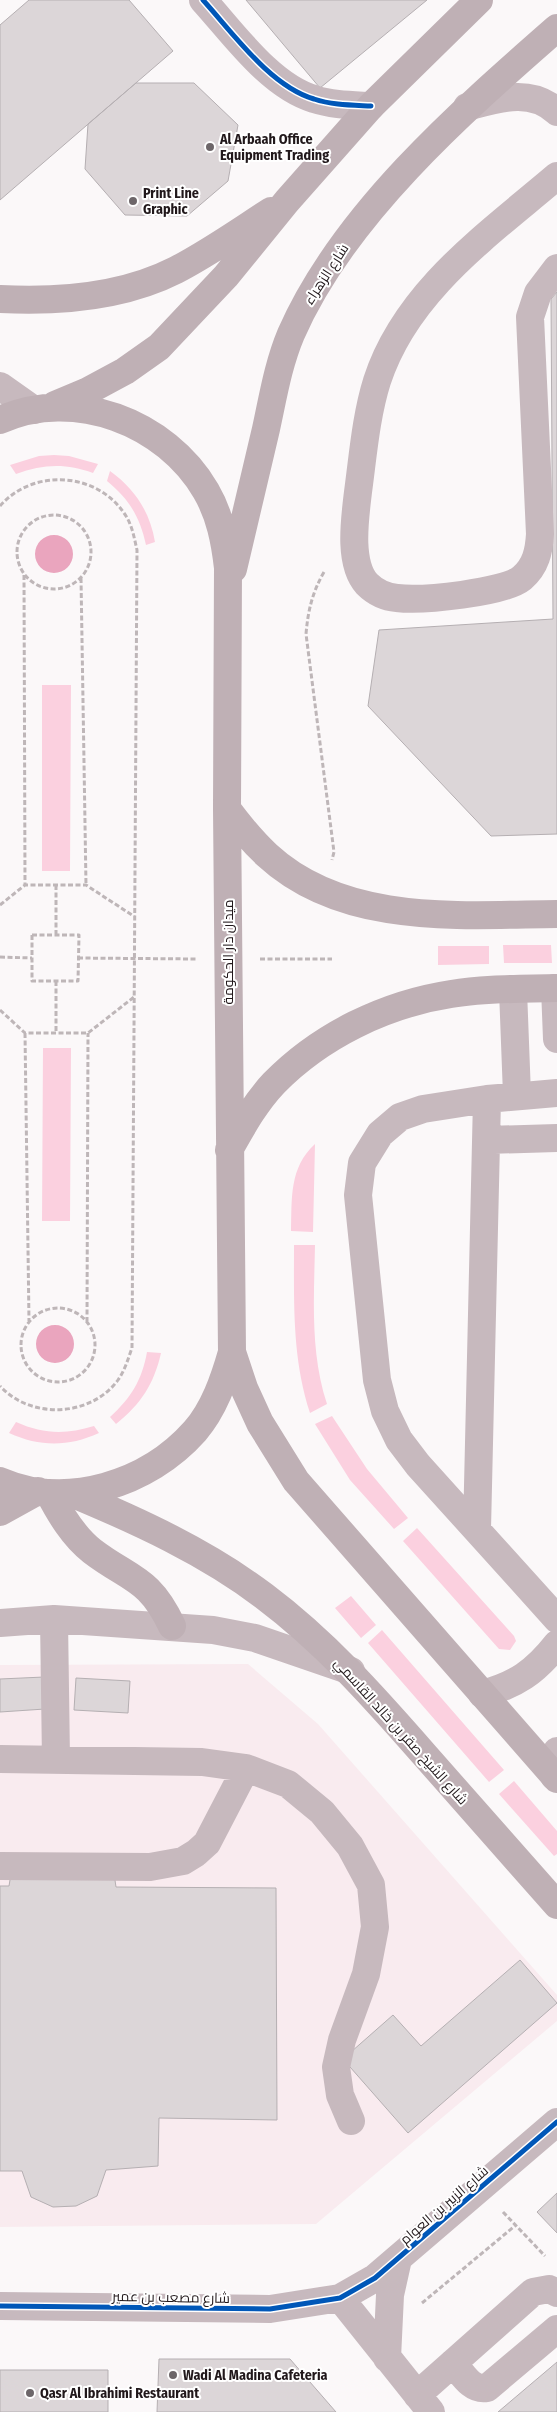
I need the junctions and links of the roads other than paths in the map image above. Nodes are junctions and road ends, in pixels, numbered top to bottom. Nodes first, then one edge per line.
1 (203, 0) edge
2 (479, 0) edge
3 (557, 28) edge
4 (371, 106) junction
5 (466, 107) junction
6 (557, 112) edge
7 (557, 176) edge
8 (287, 201) junction
9 (557, 268) edge
10 (0, 299) edge
11 (0, 386) edge
12 (40, 409) junction
13 (0, 420) edge
14 (228, 595) junction
15 (227, 809) junction
16 (557, 914) edge
17 (556, 988) edge
18 (513, 990) junction
19 (557, 1040) edge
20 (557, 1093) edge
21 (517, 1095) junction
22 (487, 1099) junction
23 (557, 1138) edge
24 (487, 1140) junction
25 (229, 1151) junction
26 (232, 1352) junction
27 (0, 1481) edge
28 (52, 1492) junction
29 (0, 1512) edge
30 (477, 1529) junction
31 (54, 1619) junction
32 (557, 1619) edge
33 (0, 1623) edge
34 (172, 1626) junction
35 (557, 1644) edge
36 (351, 1671) junction
37 (482, 1694) junction
38 (0, 1759) edge
39 (56, 1760) junction
40 (246, 1768) junction
41 (556, 1769) edge
42 (0, 1866) edge
43 (557, 1905) edge
44 (351, 2121) dead end
45 (557, 2122) edge
46 (398, 2259) junction
47 (557, 2293) edge
48 (340, 2298) junction
49 (0, 2306) edge
50 (557, 2329) edge
51 (387, 2345) junction
52 (453, 2363) junction
53 (424, 2403) edge

1 - 4 street
2 - 4 main road
3 - 5 main road, شارع الزهراء
4 - 8 main road
5 - 6 street
5 - 14 main road, شارع الزهراء
7 - 9 street
8 - 10 main road
8 - 12 main road
11 - 12 street
12 - 13 main road, ميدان دار الحكومة
12 - 14 main road, ميدان دار الحكومة
14 - 15 main road, ميدان دار الحكومة
15 - 16 main road
15 - 25 main road, ميدان دار الحكومة
17 - 18 main road
17 - 19 street
18 - 21 street
18 - 25 main road
20 - 21 street
21 - 22 street
22 - 24 street
22 - 30 street
23 - 24 street
24 - 30 street
25 - 26 main road, ميدان دار الحكومة
26 - 28 main road, ميدان دار الحكومة
26 - 37 main road
27 - 28 main road, ميدان دار الحكومة
28 - 29 main road
28 - 34 main road
28 - 36 main road, شارع الشيخ صقر بن خالد القاسمي
30 - 32 street
31 - 33 street
31 - 34 street
31 - 39 street
34 - 36 street
35 - 37 street
36 - 43 main road, شارع الشيخ صقر بن خالد القاسمي
37 - 41 main road
38 - 39 street
39 - 40 street
40 - 42 street
40 - 44 street
45 - 46 street, شارع الزبير بن العوام
46 - 48 street, شارع الزبير بن العوام
46 - 51 street, شارع الزبير بن العوام
47 - 52 street
48 - 49 street, شارع مصعب بن عمير
48 - 51 street
50 - 52 street
51 - 53 street
52 - 53 street

